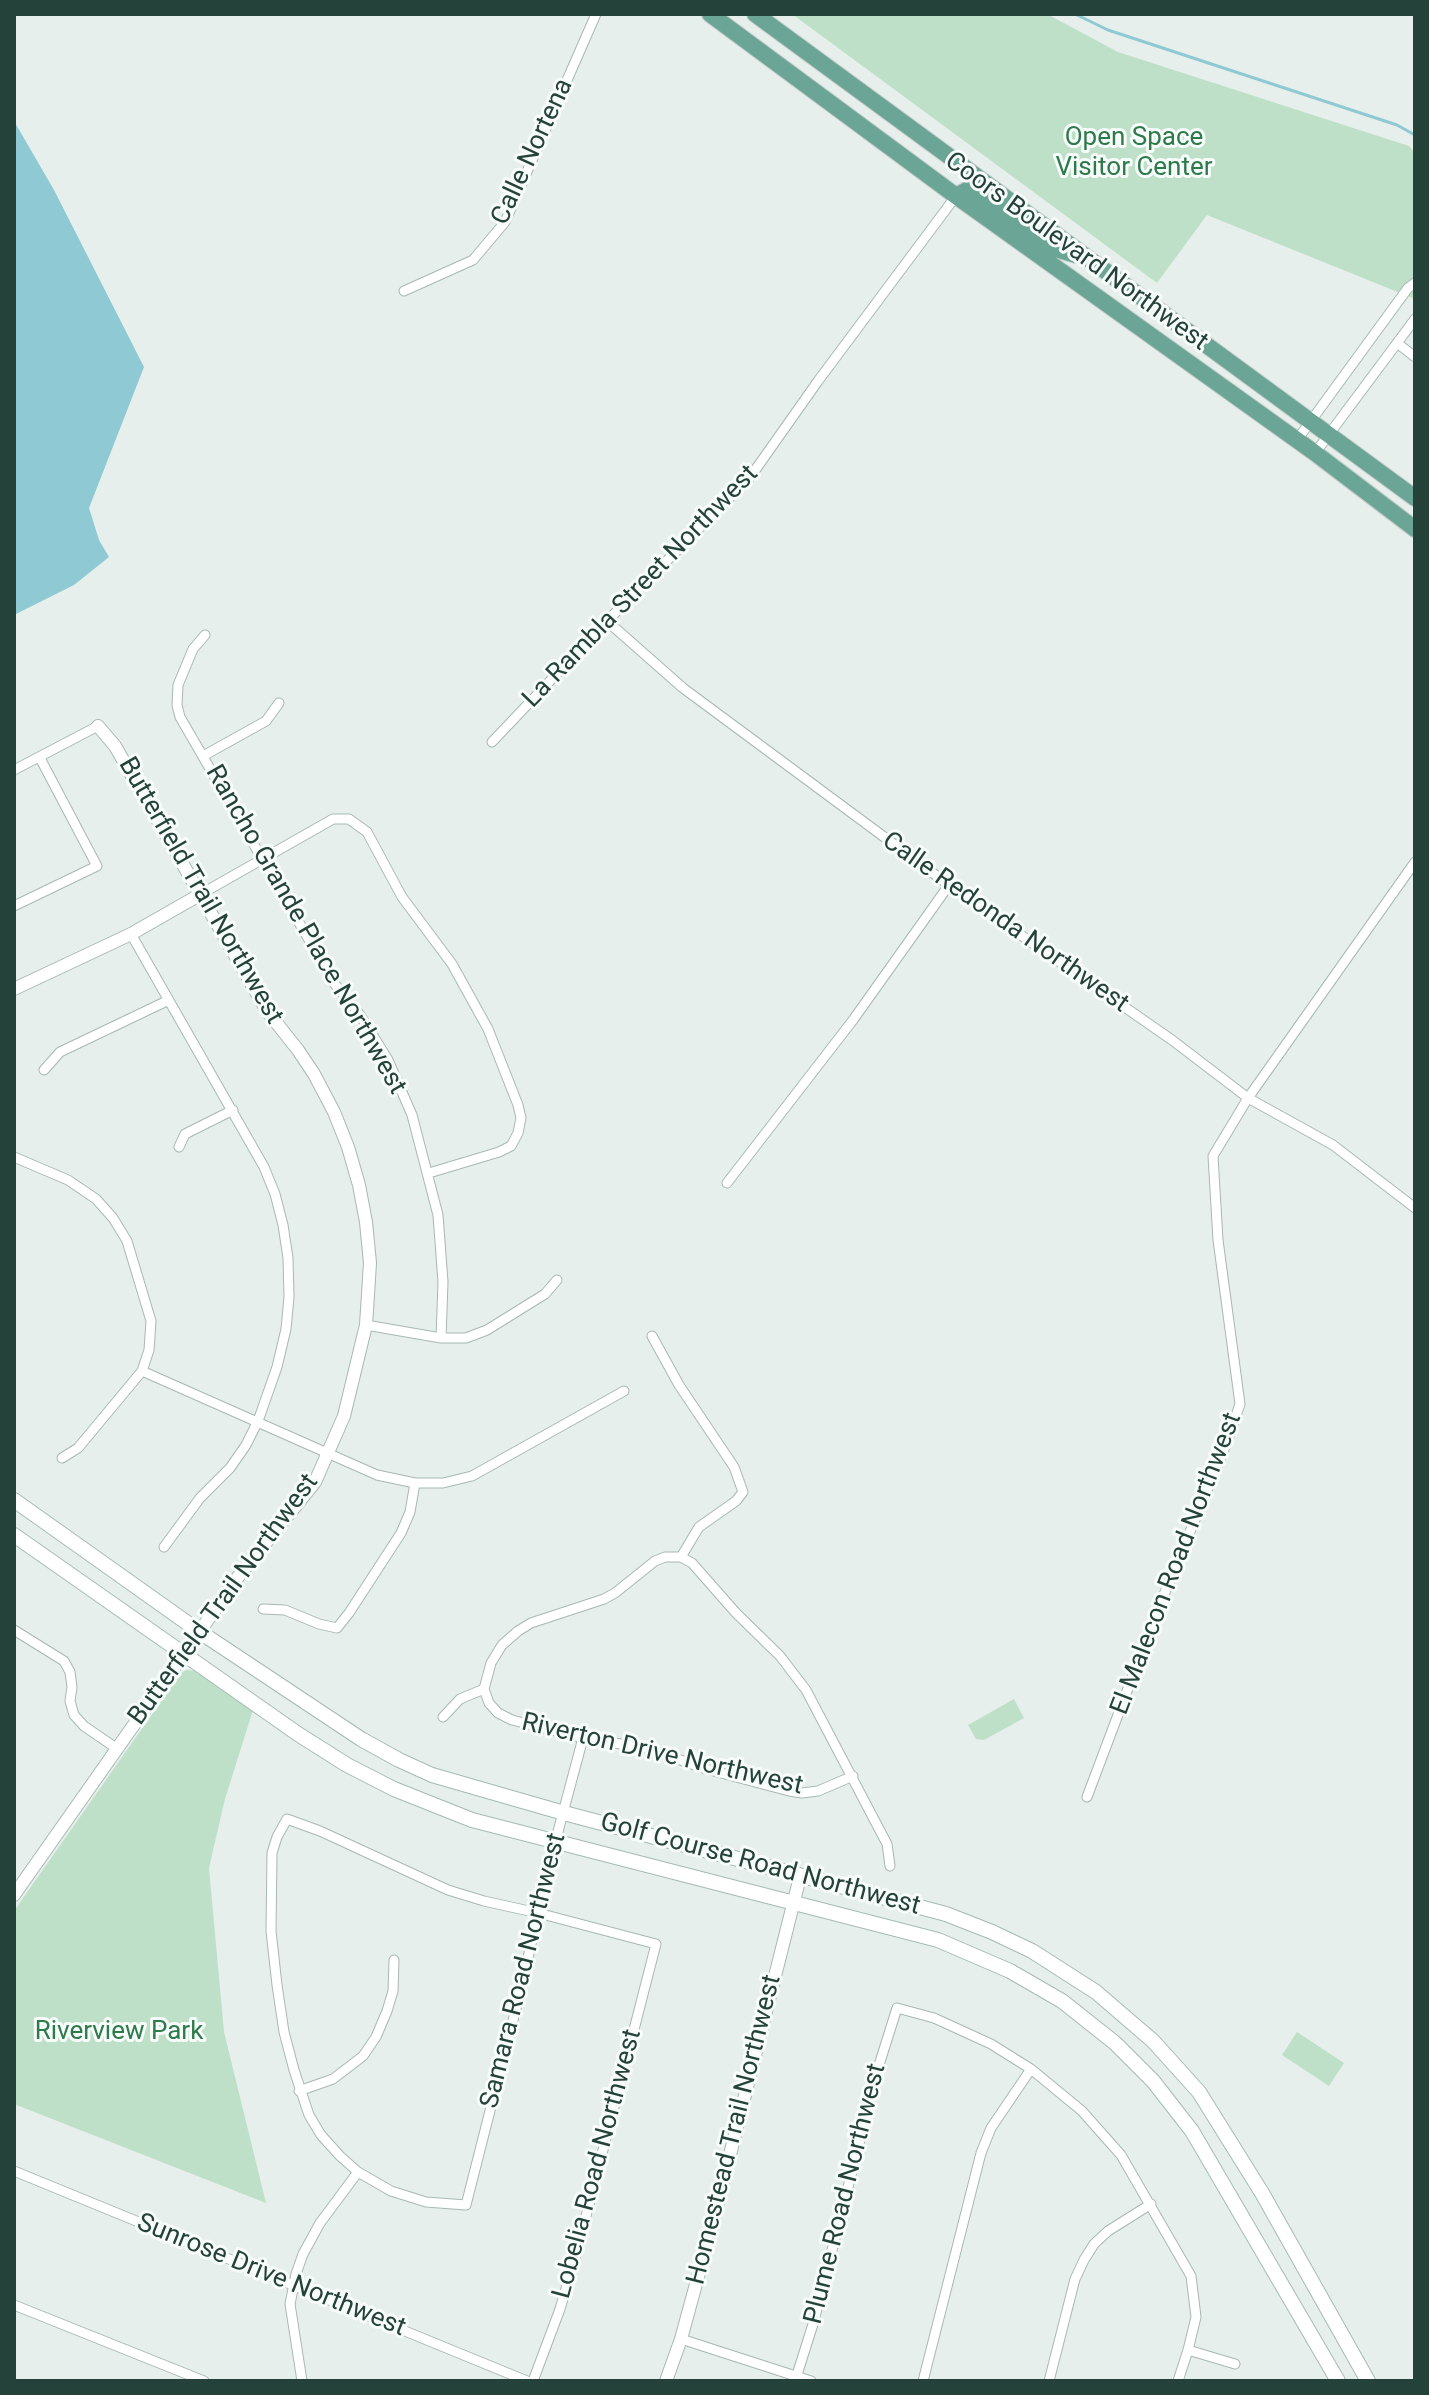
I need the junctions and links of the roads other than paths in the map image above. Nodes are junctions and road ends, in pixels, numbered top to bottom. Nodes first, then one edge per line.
1 (596, 14) edge
2 (710, 14) edge
3 (755, 14) edge
4 (956, 196) junction
5 (1089, 259) junction
6 (1415, 283) edge
7 (404, 291) dead end
8 (1415, 319) edge
9 (1397, 343) junction
10 (1415, 357) edge
11 (1311, 421) junction
12 (1329, 435) junction
13 (1297, 440) junction
14 (1315, 453) junction
15 (1415, 498) edge
16 (1415, 529) edge
17 (607, 621) junction
18 (205, 635) dead end
19 (279, 703) dead end
20 (98, 726) joint
21 (492, 742) dead end
22 (203, 756) junction
23 (40, 758) junction
24 (14, 770) edge
25 (261, 859) junction
26 (1415, 862) edge
27 (949, 885) junction
28 (201, 894) junction
29 (14, 906) edge
30 (131, 934) junction
31 (14, 989) edge
32 (169, 1000) junction
33 (44, 1070) dead end
34 (1248, 1098) junction
35 (233, 1110) junction
36 (179, 1147) dead end
37 (14, 1157) edge
38 (429, 1173) junction
39 (727, 1183) dead end
40 (1415, 1208) edge
41 (557, 1280) dead end
42 (366, 1325) junction
43 (652, 1336) dead end
44 (441, 1338) junction
45 (142, 1371) junction
46 (624, 1391) dead end
47 (258, 1421) junction
48 (328, 1454) junction
49 (62, 1458) dead end
50 (415, 1483) junction
51 (14, 1500) edge
52 (14, 1535) edge
53 (164, 1547) dead end
54 (681, 1557) junction
55 (263, 1609) dead end
56 (14, 1630) edge
57 (200, 1632) junction
58 (184, 1653) junction
59 (484, 1689) junction
60 (443, 1717) dead end
61 (583, 1738) junction
62 (116, 1748) junction
63 (853, 1776) junction
64 (1087, 1797) dead end
65 (564, 1813) junction
66 (555, 1842) junction
67 (890, 1866) dead end
68 (800, 1877) junction
69 (14, 1895) edge
70 (793, 1902) junction
71 (538, 1913) junction
72 (394, 1960) dead end
73 (1031, 2069) junction
74 (299, 2091) junction
75 (14, 2171) edge
76 (358, 2172) junction
77 (1151, 2204) junction
78 (293, 2284) junction
79 (14, 2305) edge
80 (681, 2339) junction
81 (1188, 2350) junction
82 (1235, 2364) dead end
83 (796, 2379) edge
84 (204, 2381) edge
85 (302, 2381) edge
86 (530, 2381) edge
87 (666, 2381) edge
88 (811, 2381) edge
89 (923, 2381) edge
90 (1049, 2381) edge
91 (1178, 2381) edge
92 (1338, 2381) edge
93 (1368, 2381) edge

1 - 7 street, Calle Nortena
2 - 4 main road, Coors Boulevard Northwest
3 - 5 main road, Coors Boulevard Northwest
4 - 5 main road
4 - 13 main road, Coors Boulevard Northwest
4 - 17 street, La Rambla Street Northwest
5 - 11 main road, Coors Boulevard Northwest
6 - 11 street
8 - 9 street
9 - 10 street
9 - 12 street
11 - 12 main road, Coors Boulevard Northwest
11 - 13 street
12 - 14 street
12 - 15 main road, Coors Boulevard Northwest
13 - 14 main road, Coors Boulevard Northwest
14 - 16 main road, Coors Boulevard Northwest
17 - 21 street, La Rambla Street Northwest
17 - 27 street, Calle Redonda Northwest
18 - 22 street, Rancho Grande Place Northwest
19 - 22 street, Rancho Grande Place Northwest
20 - 23 street
20 - 28 street, Butterfield Trail Northwest
22 - 25 street, Rancho Grande Place Northwest
23 - 24 street
23 - 29 street
25 - 28 street
25 - 38 street, Rancho Grande Place Northwest
25 - 38 street
26 - 34 street, El Malecon Road Northwest
27 - 34 street, Calle Redonda Northwest
27 - 39 street
28 - 30 street
28 - 42 street, Butterfield Trail Northwest
30 - 31 street
30 - 32 street
32 - 33 street
32 - 35 street
34 - 40 street, Calle Redonda Northwest
34 - 64 street, El Malecon Road Northwest
35 - 36 street
35 - 47 street
37 - 45 street
38 - 44 street, Rancho Grande Place Northwest
41 - 44 street
42 - 44 street
42 - 48 street, Butterfield Trail Northwest
43 - 54 street
45 - 47 street
45 - 49 street
46 - 50 street
47 - 48 street
47 - 53 street
48 - 50 street
48 - 57 street, Butterfield Trail Northwest
50 - 55 street
51 - 57 main road, Golf Course Road Northwest
52 - 58 main road, Golf Course Road Northwest
54 - 59 street
54 - 63 street
56 - 62 street
57 - 58 street, Butterfield Trail Northwest
57 - 65 main road, Golf Course Road Northwest
58 - 62 street, Butterfield Trail Northwest
58 - 66 main road, Golf Course Road Northwest
59 - 60 street
59 - 61 street, Riverton Drive Northwest
61 - 63 street, Riverton Drive Northwest
61 - 65 street, Samara Road Northwest
62 - 69 street, Butterfield Trail Northwest
63 - 67 street
65 - 66 street, Samara Road Northwest
65 - 68 main road, Golf Course Road Northwest
66 - 70 main road, Golf Course Road Northwest
66 - 71 street, Samara Road Northwest
68 - 70 street, Homestead Trail Northwest
68 - 93 main road, Golf Course Road Northwest
70 - 80 street, Homestead Trail Northwest
70 - 92 main road, Golf Course Road Northwest
71 - 74 street
71 - 76 street, Samara Road Northwest
71 - 86 street, Lobelia Road Northwest
72 - 74 street
73 - 77 street
73 - 83 street, Plume Road Northwest
73 - 89 street
74 - 76 street
75 - 78 street, Sunrose Drive Northwest
76 - 78 street
77 - 81 street
77 - 90 street
78 - 85 street
78 - 86 street, Sunrose Drive Northwest
79 - 84 street
80 - 83 street
80 - 87 street, Homestead Trail Northwest
81 - 82 street
81 - 91 street
83 - 88 street

